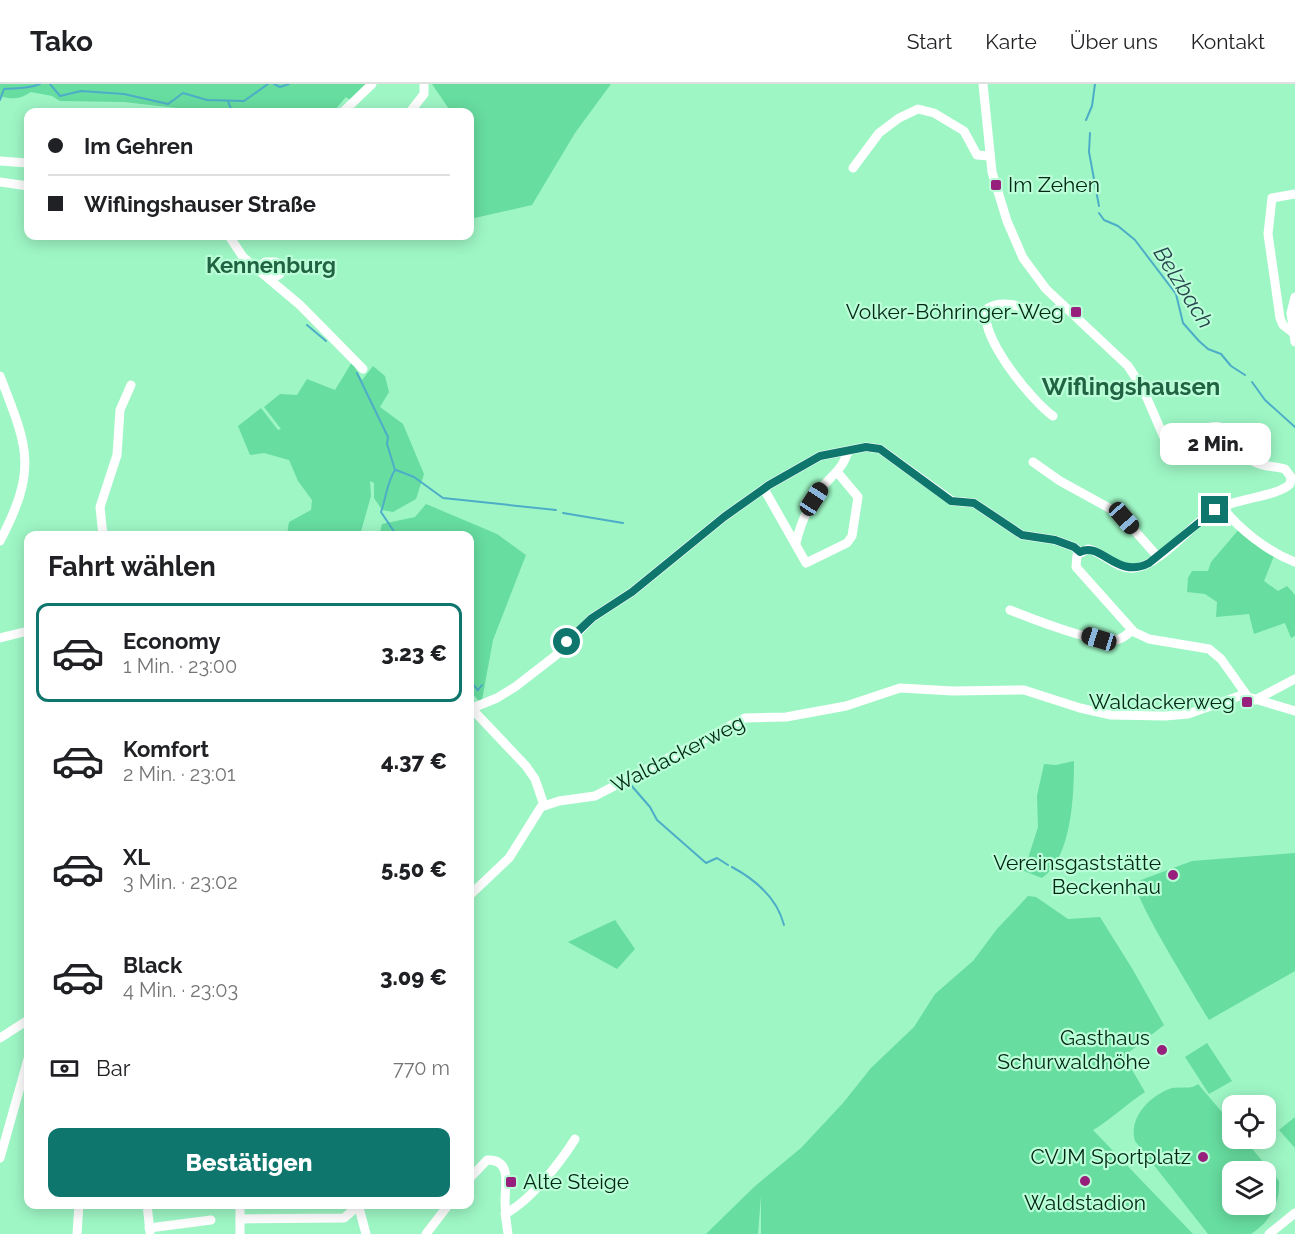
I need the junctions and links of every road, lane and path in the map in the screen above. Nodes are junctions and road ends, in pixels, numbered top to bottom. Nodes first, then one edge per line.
1 (372, 84) edge
2 (424, 84) edge
3 (983, 84) edge
4 (347, 108) edge
5 (413, 108) edge
6 (989, 156) junction
7 (0, 161) edge
8 (24, 163) edge
9 (853, 168) dead end
10 (0, 182) edge
11 (24, 185) edge
12 (1295, 194) edge
13 (231, 240) edge
14 (257, 268) junction
15 (271, 279) junction
16 (1295, 297) edge
17 (1063, 305) junction
18 (1292, 332) junction
19 (1295, 342) edge
20 (363, 369) dead end
21 (0, 376) edge
22 (131, 385) dead end
23 (1053, 416) dead end
24 (848, 451) junction
25 (1033, 462) dead end
26 (838, 473) junction
27 (1293, 476) edge
28 (764, 489) junction
29 (1222, 507) junction
30 (102, 531) edge
31 (0, 541) edge
32 (796, 543) junction
33 (1080, 552) junction
34 (1157, 556) junction
35 (1295, 562) edge
36 (1010, 610) dead end
37 (1131, 630) junction
38 (24, 632) edge
39 (0, 638) edge
40 (1295, 679) edge
41 (1245, 694) junction
42 (1255, 700) junction
43 (474, 708) edge
44 (1295, 711) edge
45 (474, 712) edge
46 (544, 805) junction
47 (474, 891) edge
48 (24, 1023) edge
49 (0, 1038) edge
50 (24, 1073) edge
51 (575, 1139) dead end
52 (0, 1158) edge
53 (474, 1174) edge
54 (79, 1209) edge
55 (148, 1209) edge
56 (240, 1209) edge
57 (354, 1209) edge
58 (359, 1209) edge
59 (445, 1209) edge
60 (1295, 1213) edge
61 (505, 1214) junction
62 (240, 1219) junction
63 (211, 1220) dead end
64 (150, 1231) edge
65 (77, 1234) edge
66 (240, 1234) edge
67 (366, 1234) edge
68 (426, 1234) edge
69 (508, 1234) edge
70 (1269, 1234) edge

1 - 4 street
2 - 5 street
3 - 6 street
6 - 9 street
6 - 17 street
7 - 8 street
10 - 11 street
12 - 18 street
13 - 14 street
14 - 15 street
14 - 15 street
15 - 20 street
16 - 18 street
17 - 23 street
17 - 27 street
18 - 19 street
21 - 31 street
22 - 30 street
24 - 26 street
24 - 28 street
24 - 33 street
25 - 34 street
26 - 32 street
26 - 32 street
27 - 29 street
28 - 32 street
28 - 43 street
29 - 34 street
29 - 35 street
33 - 34 street
33 - 37 street
36 - 37 street
37 - 41 street
38 - 39 street
40 - 42 street
41 - 42 street
41 - 46 street, Waldackerweg
42 - 44 street
45 - 46 street
46 - 47 street
48 - 49 street
50 - 52 street
51 - 61 street
53 - 61 street
54 - 65 street
55 - 64 street
56 - 62 street
57 - 62 street
58 - 67 street
59 - 68 street
60 - 70 street
61 - 69 street
62 - 66 street
63 - 64 street

